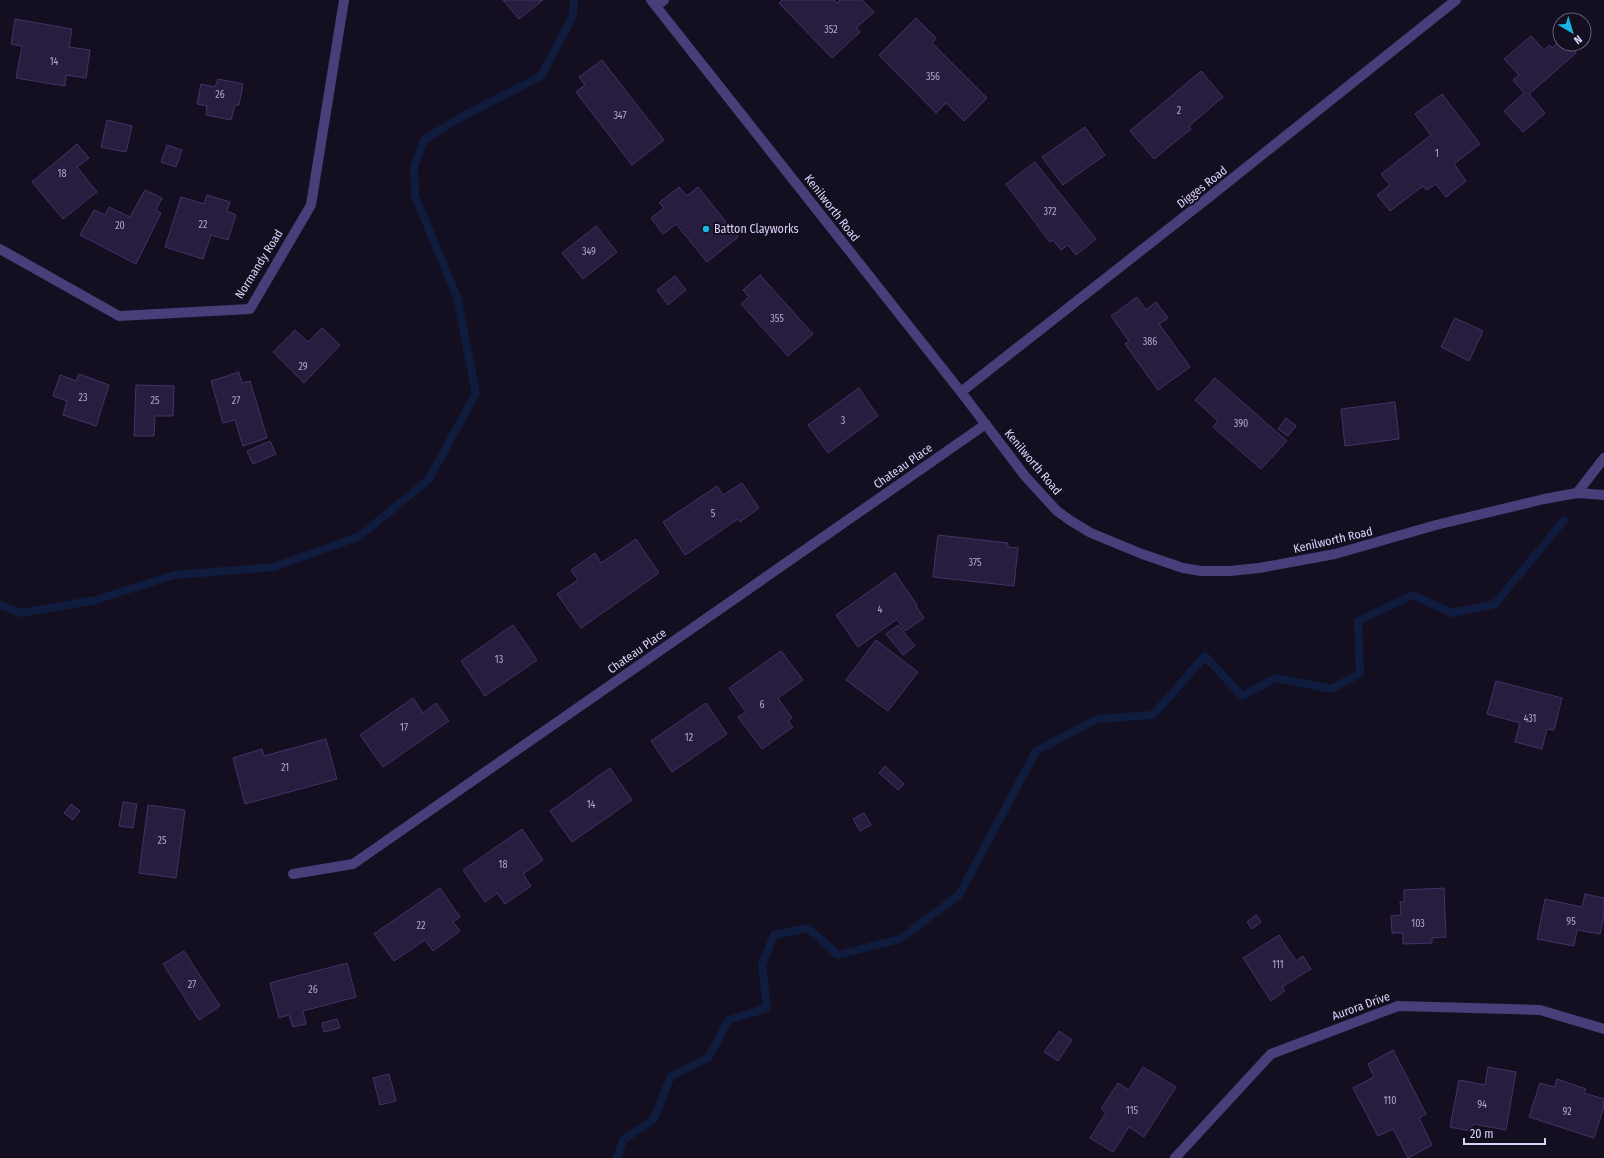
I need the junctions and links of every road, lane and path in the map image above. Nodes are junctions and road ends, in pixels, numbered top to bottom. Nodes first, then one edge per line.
1 (344, 0) edge
2 (1456, 0) edge
3 (657, 2) edge
4 (0, 249) edge
5 (961, 392) junction
6 (986, 424) junction
7 (1604, 458) edge
8 (1577, 493) junction
9 (1604, 495) edge
10 (293, 874) dead end
11 (1604, 1029) edge
12 (1175, 1158) edge

1 - 4 street, Normandy Road
2 - 5 street, Digges Road
3 - 5 street, Kenilworth Road
5 - 6 street, Kenilworth Road
6 - 8 street, Kenilworth Road
6 - 10 street, Chateau Place
7 - 8 street
8 - 9 street, Kenilworth Road
11 - 12 street, Aurora Drive

